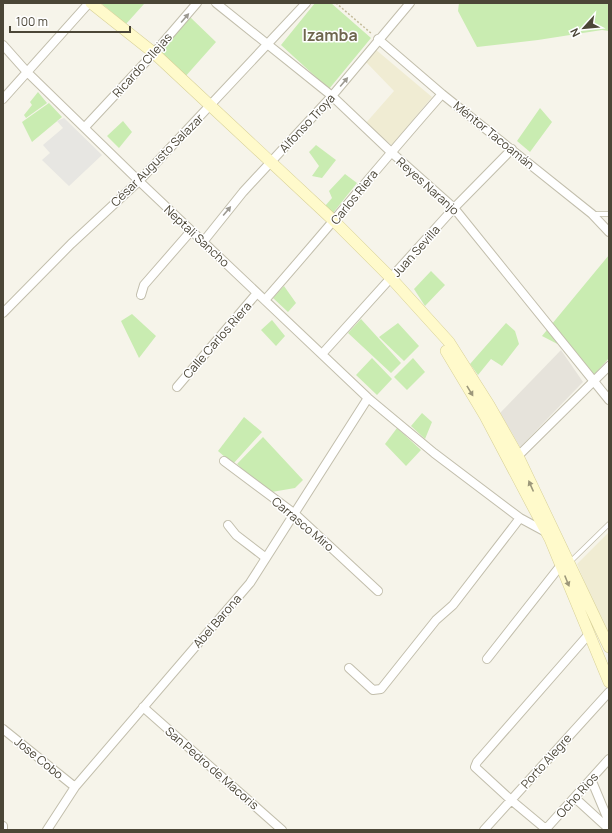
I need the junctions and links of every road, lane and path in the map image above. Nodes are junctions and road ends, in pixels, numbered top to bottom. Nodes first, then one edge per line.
1 (90, 3) edge
2 (198, 3) edge
3 (216, 3) edge
4 (306, 3) edge
5 (336, 3) edge
6 (410, 3) edge
7 (378, 40) junction
8 (3, 45) edge
9 (266, 45) junction
10 (154, 54) junction
11 (27, 72) junction
12 (442, 94) junction
13 (332, 96) junction
14 (3, 99) edge
15 (210, 106) junction
16 (85, 127) junction
17 (512, 149) junction
18 (391, 152) junction
19 (270, 162) junction
20 (139, 181) junction
21 (454, 208) junction
22 (592, 214) junction
23 (609, 214) edge
24 (334, 221) junction
25 (191, 230) junction
26 (609, 232) edge
27 (202, 242) junction
28 (391, 278) junction
29 (257, 293) junction
30 (140, 295) dead end
31 (265, 300) junction
32 (3, 313) edge
33 (429, 321) junction
34 (322, 354) junction
35 (609, 366) edge
36 (594, 382) junction
37 (177, 387) dead end
38 (368, 398) junction
39 (609, 400) edge
40 (518, 456) junction
41 (224, 461) dead end
42 (295, 514) junction
43 (520, 518) junction
44 (609, 524) edge
45 (228, 525) dead end
46 (544, 531) junction
47 (266, 558) junction
48 (565, 564) junction
49 (378, 591) dead end
50 (589, 634) junction
51 (609, 647) edge
52 (487, 659) dead end
53 (349, 668) dead end
54 (609, 682) edge
55 (609, 692) edge
56 (142, 707) junction
57 (3, 730) edge
58 (609, 759) edge
59 (591, 779) junction
60 (75, 787) junction
61 (574, 798) junction
62 (510, 800) junction
63 (609, 822) edge
64 (3, 826) edge
65 (609, 829) edge
66 (3, 830) edge
67 (47, 830) edge
68 (282, 830) edge
69 (484, 830) edge
70 (546, 830) edge

1 - 10 street
1 - 11 street
10 -> 2 street, Ricardo Cllejas
3 - 9 street, Reyes Naranjo
4 - 9 street, César Augusto Salazar
5 - 7 path
6 - 7 street, Alfonso Troya
7 - 12 street, Méntor Tacoamán
13 -> 7 street, Alfonso Troya
8 - 11 street, Neptali Sancho
9 - 13 street, Reyes Naranjo
9 - 15 street, César Augusto Salazar
10 - 15 street
10 - 16 street, Ricardo Cllejas
11 - 14 street
11 - 16 street, Neptali Sancho
12 - 17 street, Méntor Tacoamán
12 - 18 street, Carlos Riera
13 - 18 street, Reyes Naranjo
13 - 19 street, Alfonso Troya
15 - 19 street
15 - 20 street, César Augusto Salazar
16 - 20 street, Neptali Sancho
17 - 21 street, Juan Sevilla
17 - 22 street, Méntor Tacoamán
18 - 21 street, Reyes Naranjo
18 - 24 street, Carlos Riera
19 - 24 street
27 -> 19 street, Alfonso Troya
20 - 25 street, Neptali Sancho
20 - 32 street, César Augusto Salazar
21 - 28 street, Juan Sevilla
21 - 36 street, Reyes Naranjo
22 - 23 lane
22 - 26 street, Méntor Tacoamán
24 - 28 street
24 - 31 street, Carlos Riera
25 - 27 street, Neptali Sancho
25 - 30 street
27 - 29 street, Neptali Sancho
28 - 33 street
28 - 34 street, Juan Sevilla
29 - 31 street, Neptali Sancho
29 - 37 street, Calle Carlos Riera
31 - 34 street, Neptali Sancho
33 - 40 street
33 -> 46 street
34 - 38 street, Neptali Sancho
35 - 36 street
36 - 39 street, Reyes Naranjo
36 - 40 street
38 - 42 street, Abel Barona
38 - 43 street, Neptali Sancho
48 -> 40 street
41 - 42 street, Carrasco Miro
42 - 47 street, Abel Barona
42 - 49 street, Carrasco Miro
43 - 46 street, Neptali Sancho
43 - 53 street
44 - 48 lane
45 - 47 street
46 - 48 street
47 - 56 street, Abel Barona
48 -> 50 street
48 - 51 street
48 - 52 street
50 - 54 street
50 - 62 street
55 - 62 street, Porto Alegre
56 - 60 street, Abel Barona
56 - 68 street, San Pedro de Macoris
57 - 60 street, Jose Cobo
58 - 59 street, Ocho Rios
59 - 61 street, Ocho Rios
59 - 63 street
60 - 67 street, Abel Barona
61 - 65 street
61 - 70 street, Ocho Rios
62 - 69 street, Porto Alegre
62 - 70 street
64 - 66 street

